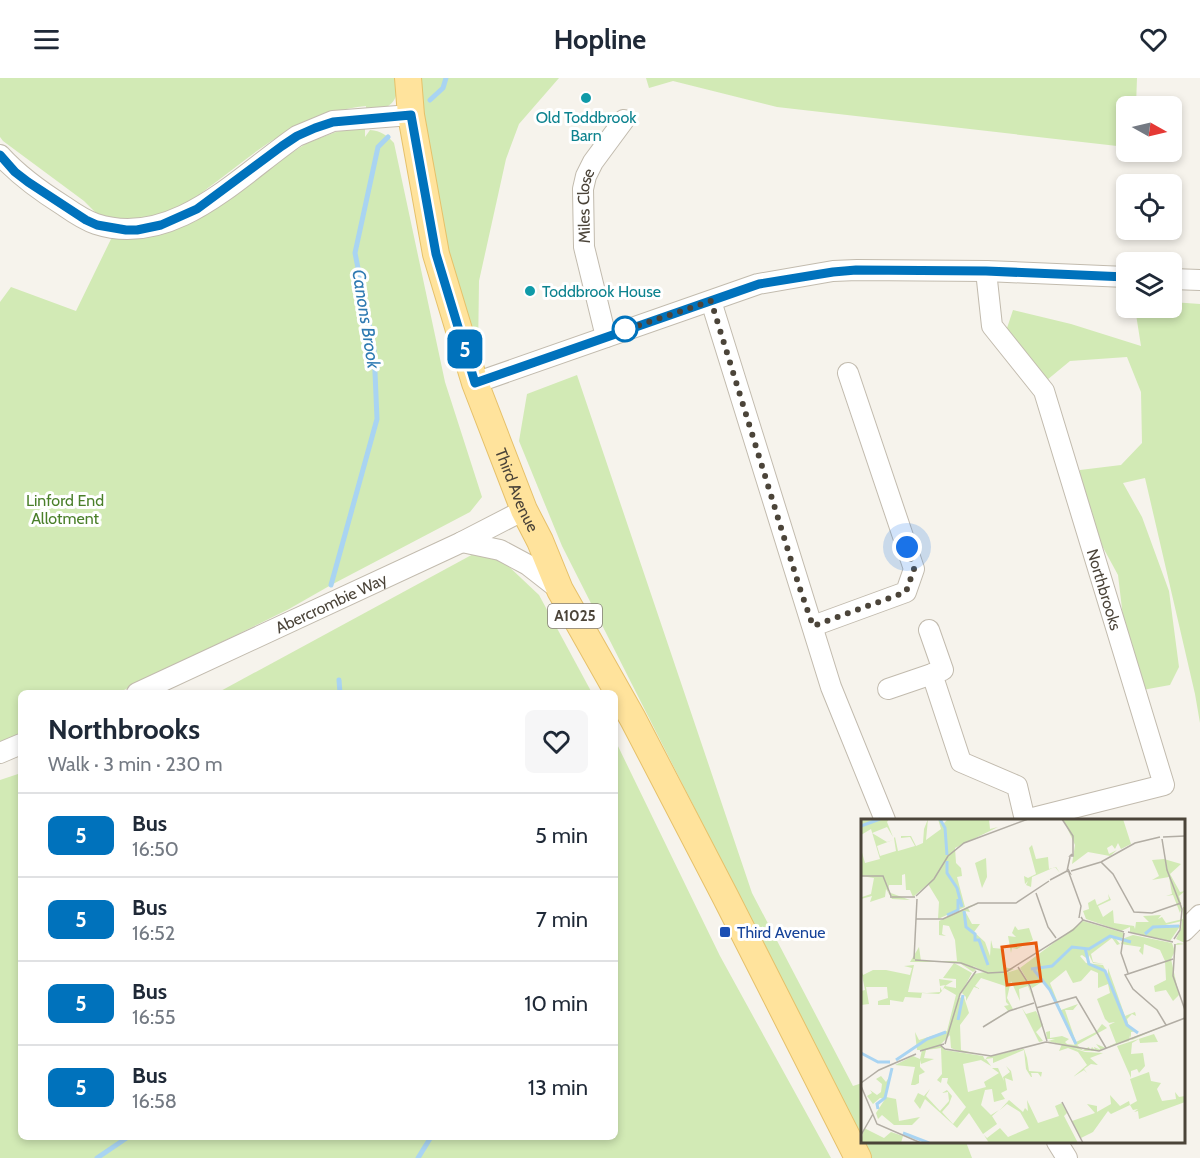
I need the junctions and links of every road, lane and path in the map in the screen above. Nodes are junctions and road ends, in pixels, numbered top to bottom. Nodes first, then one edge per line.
1 (408, 78) edge
2 (411, 115) junction
3 (624, 120) dead end
4 (0, 155) edge
5 (986, 271) junction
6 (1116, 277) edge
7 (1182, 279) edge
8 (1200, 280) edge
9 (711, 301) junction
10 (606, 337) junction
11 (848, 373) dead end
12 (475, 383) junction
13 (524, 510) junction
14 (462, 542) junction
15 (560, 590) junction
16 (813, 626) junction
17 (929, 630) dead end
18 (932, 674) junction
19 (888, 689) dead end
20 (143, 690) edge
21 (617, 690) edge
22 (618, 692) edge
23 (18, 745) edge
24 (0, 753) edge
25 (885, 819) edge
26 (1025, 819) edge
27 (1029, 819) edge
28 (1200, 915) edge
29 (1185, 930) edge
30 (1058, 1143) edge
31 (858, 1158) edge
32 (1067, 1158) edge

1 - 2 main road, Third Avenue / A1025
2 - 4 street
2 - 12 main road, Third Avenue / A1025
3 - 10 street, Miles Close
5 - 6 street
5 - 9 street
5 - 27 street, Northbrooks
7 - 8 street
9 - 10 street
9 - 16 street
10 - 12 street
11 - 16 street
12 - 13 main road, Third Avenue / A1025
13 - 14 street, Abercrombie Way
13 - 15 main road, Third Avenue / A1025
14 - 15 street
14 - 20 street, Abercrombie Way
15 - 21 main road, Third Avenue / A1025
16 - 25 street
17 - 18 street
18 - 19 street
18 - 26 street, Northbrooks
22 - 31 main road, Third Avenue / A1025
23 - 24 street
28 - 29 street
30 - 32 street

